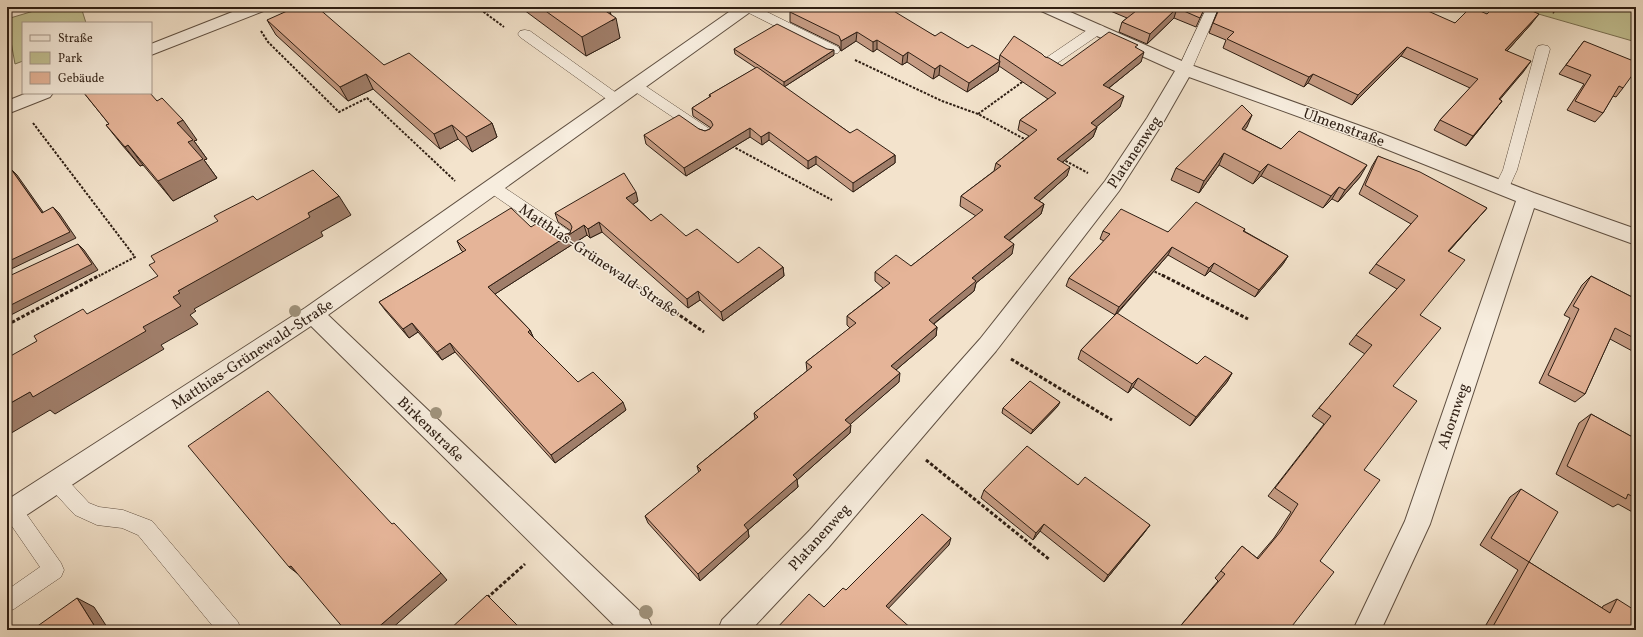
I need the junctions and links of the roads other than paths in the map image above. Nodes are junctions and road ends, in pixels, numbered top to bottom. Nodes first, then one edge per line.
1 (260, 7) edge
2 (747, 7) edge
3 (1045, 7) edge
4 (1213, 7) edge
5 (1098, 29) junction
6 (525, 34) road end
7 (1543, 49) dead end
8 (152, 50) edge
9 (833, 50) edge
10 (1048, 63) edge
11 (1185, 69) junction
12 (636, 86) junction
13 (42, 94) edge
14 (617, 100) junction
15 (13, 106) edge
16 (706, 133) edge
17 (494, 188) junction
18 (1502, 188) junction
19 (1527, 198) junction
20 (566, 237) edge
21 (1636, 237) edge
22 (314, 314) junction
23 (57, 482) junction
24 (10, 512) edge
25 (7, 602) edge
26 (230, 630) edge
27 (639, 630) edge
28 (732, 630) edge
29 (1367, 630) edge

1 - 8 street
2 - 9 lane, Matthias-Grünewald-Straße
2 - 12 street, Matthias-Grünewald-Straße
3 - 5 street, Ulmenstraße
4 - 11 lane
5 - 10 lane
5 - 11 street, Ulmenstraße
6 - 14 lane
7 - 18 lane
11 - 18 street, Ulmenstraße
11 - 28 street, Platanenweg
12 - 14 street, Matthias-Grünewald-Straße
12 - 16 lane
13 - 15 street
14 - 17 street, Matthias-Grünewald-Straße
17 - 20 lane, Matthias-Grünewald-Straße
17 - 22 street, Matthias-Grünewald-Straße
18 - 19 street, Ulmenstraße
19 - 21 street, Ulmenstraße
19 - 29 street, Ahornweg
22 - 23 street, Matthias-Grünewald-Straße
22 - 27 street, Birkenstraße
23 - 24 street, Matthias-Grünewald-Straße
23 - 26 lane
24 - 25 lane

